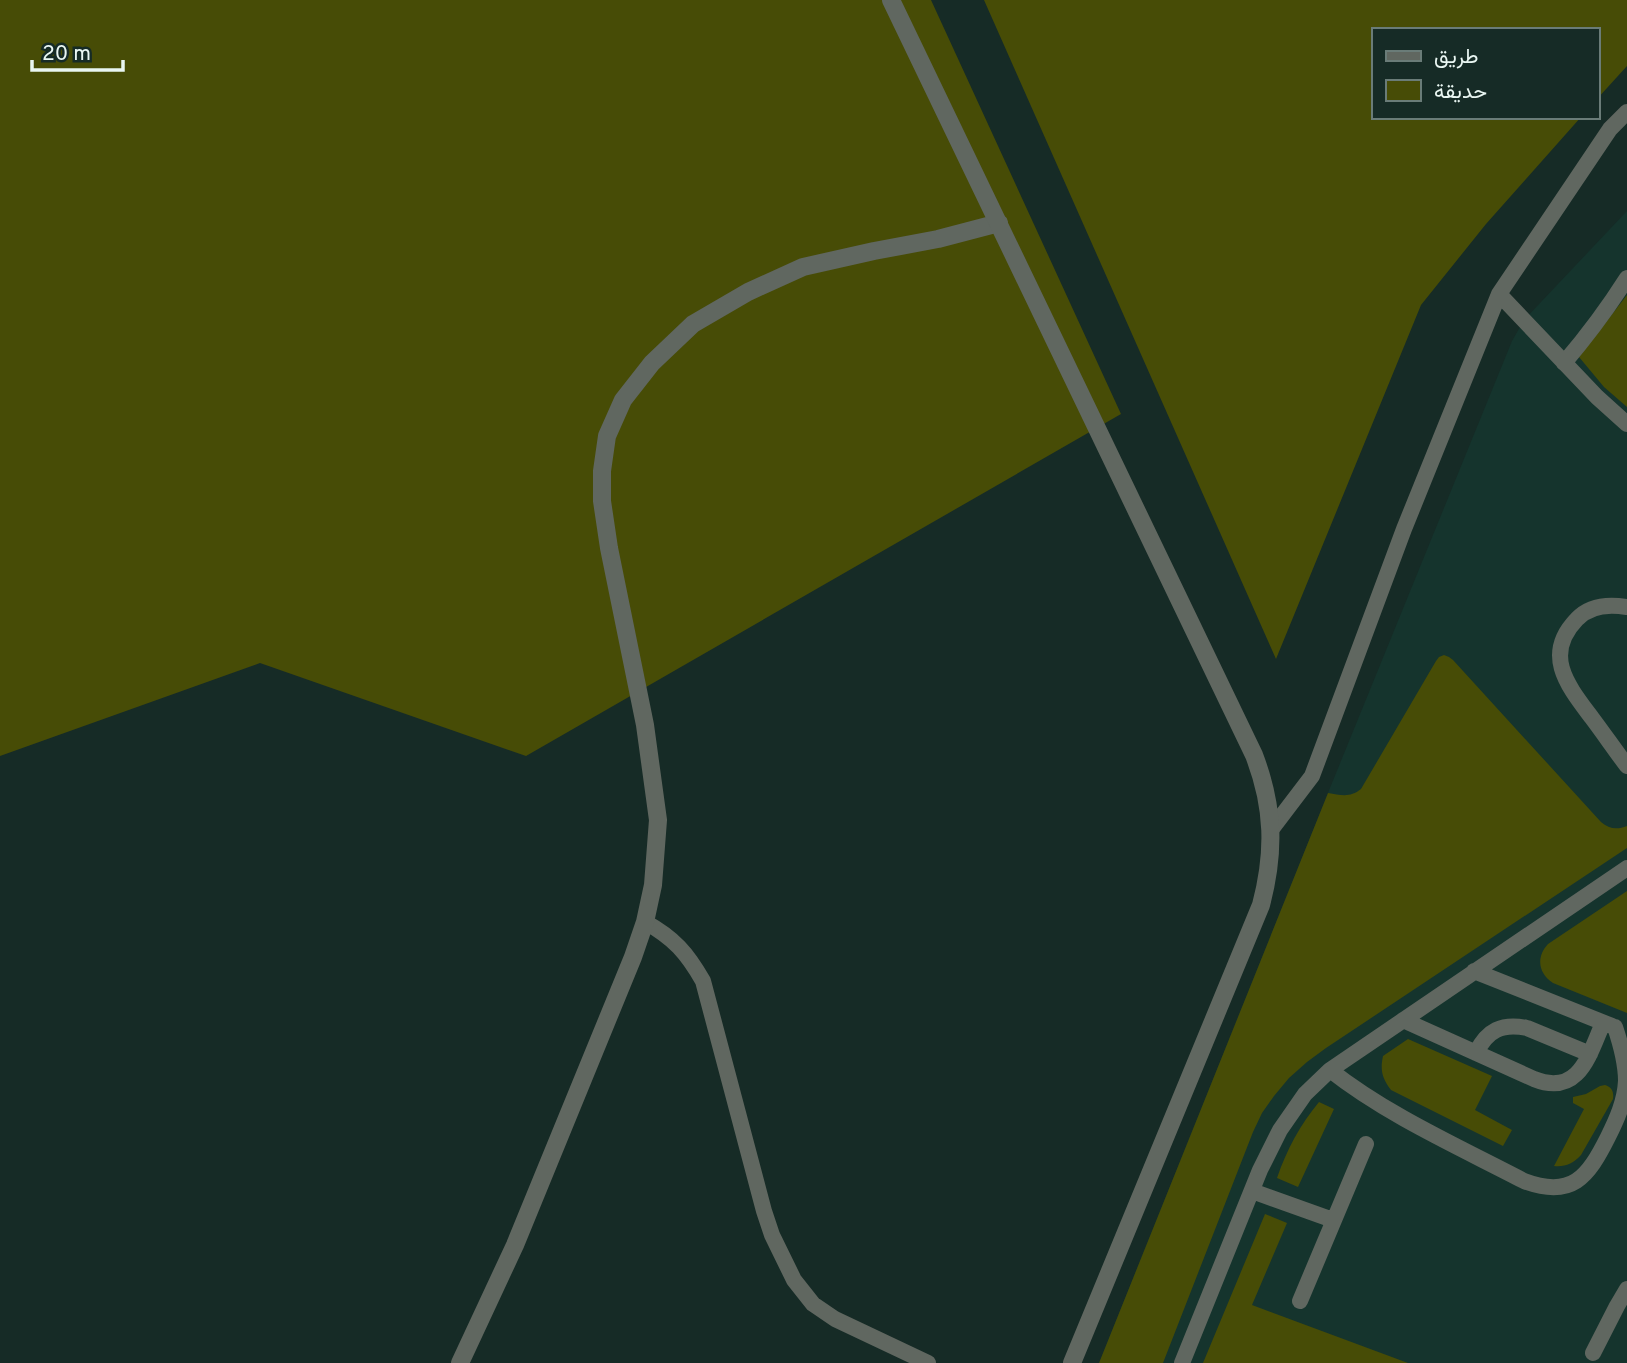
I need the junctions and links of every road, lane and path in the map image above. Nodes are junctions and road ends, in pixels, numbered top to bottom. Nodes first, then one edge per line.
1 (891, 0) edge
2 (1627, 112) edge
3 (999, 223) junction
4 (1627, 278) edge
5 (1499, 294) junction
6 (1563, 363) junction
7 (1627, 424) edge
8 (1627, 607) edge
9 (1627, 766) edge
10 (1271, 830) junction
11 (1627, 868) edge
12 (645, 922) junction
13 (1474, 971) junction
14 (1403, 1020) junction
15 (1615, 1027) edge
16 (1476, 1053) junction
17 (1590, 1054) junction
18 (1330, 1070) junction
19 (1366, 1144) dead end
20 (1252, 1191) junction
21 (1333, 1220) junction
22 (1627, 1289) edge
23 (1300, 1301) dead end
24 (1593, 1353) dead end
25 (460, 1363) edge
26 (928, 1363) edge
27 (1072, 1363) edge
28 (1182, 1363) edge

1 - 3 street
2 - 5 lane
3 - 10 street
3 - 12 street
4 - 6 lane
5 - 6 lane
5 - 10 lane
6 - 7 lane
8 - 9 lane
10 - 27 street
11 - 13 lane
12 - 25 street
12 - 26 lane
13 - 14 lane
13 - 15 lane
14 - 16 lane
14 - 18 lane
15 - 17 lane
15 - 18 lane
16 - 17 lane
16 - 17 lane
18 - 20 lane
19 - 21 lane
20 - 21 lane
20 - 28 lane
21 - 23 lane
22 - 24 lane

